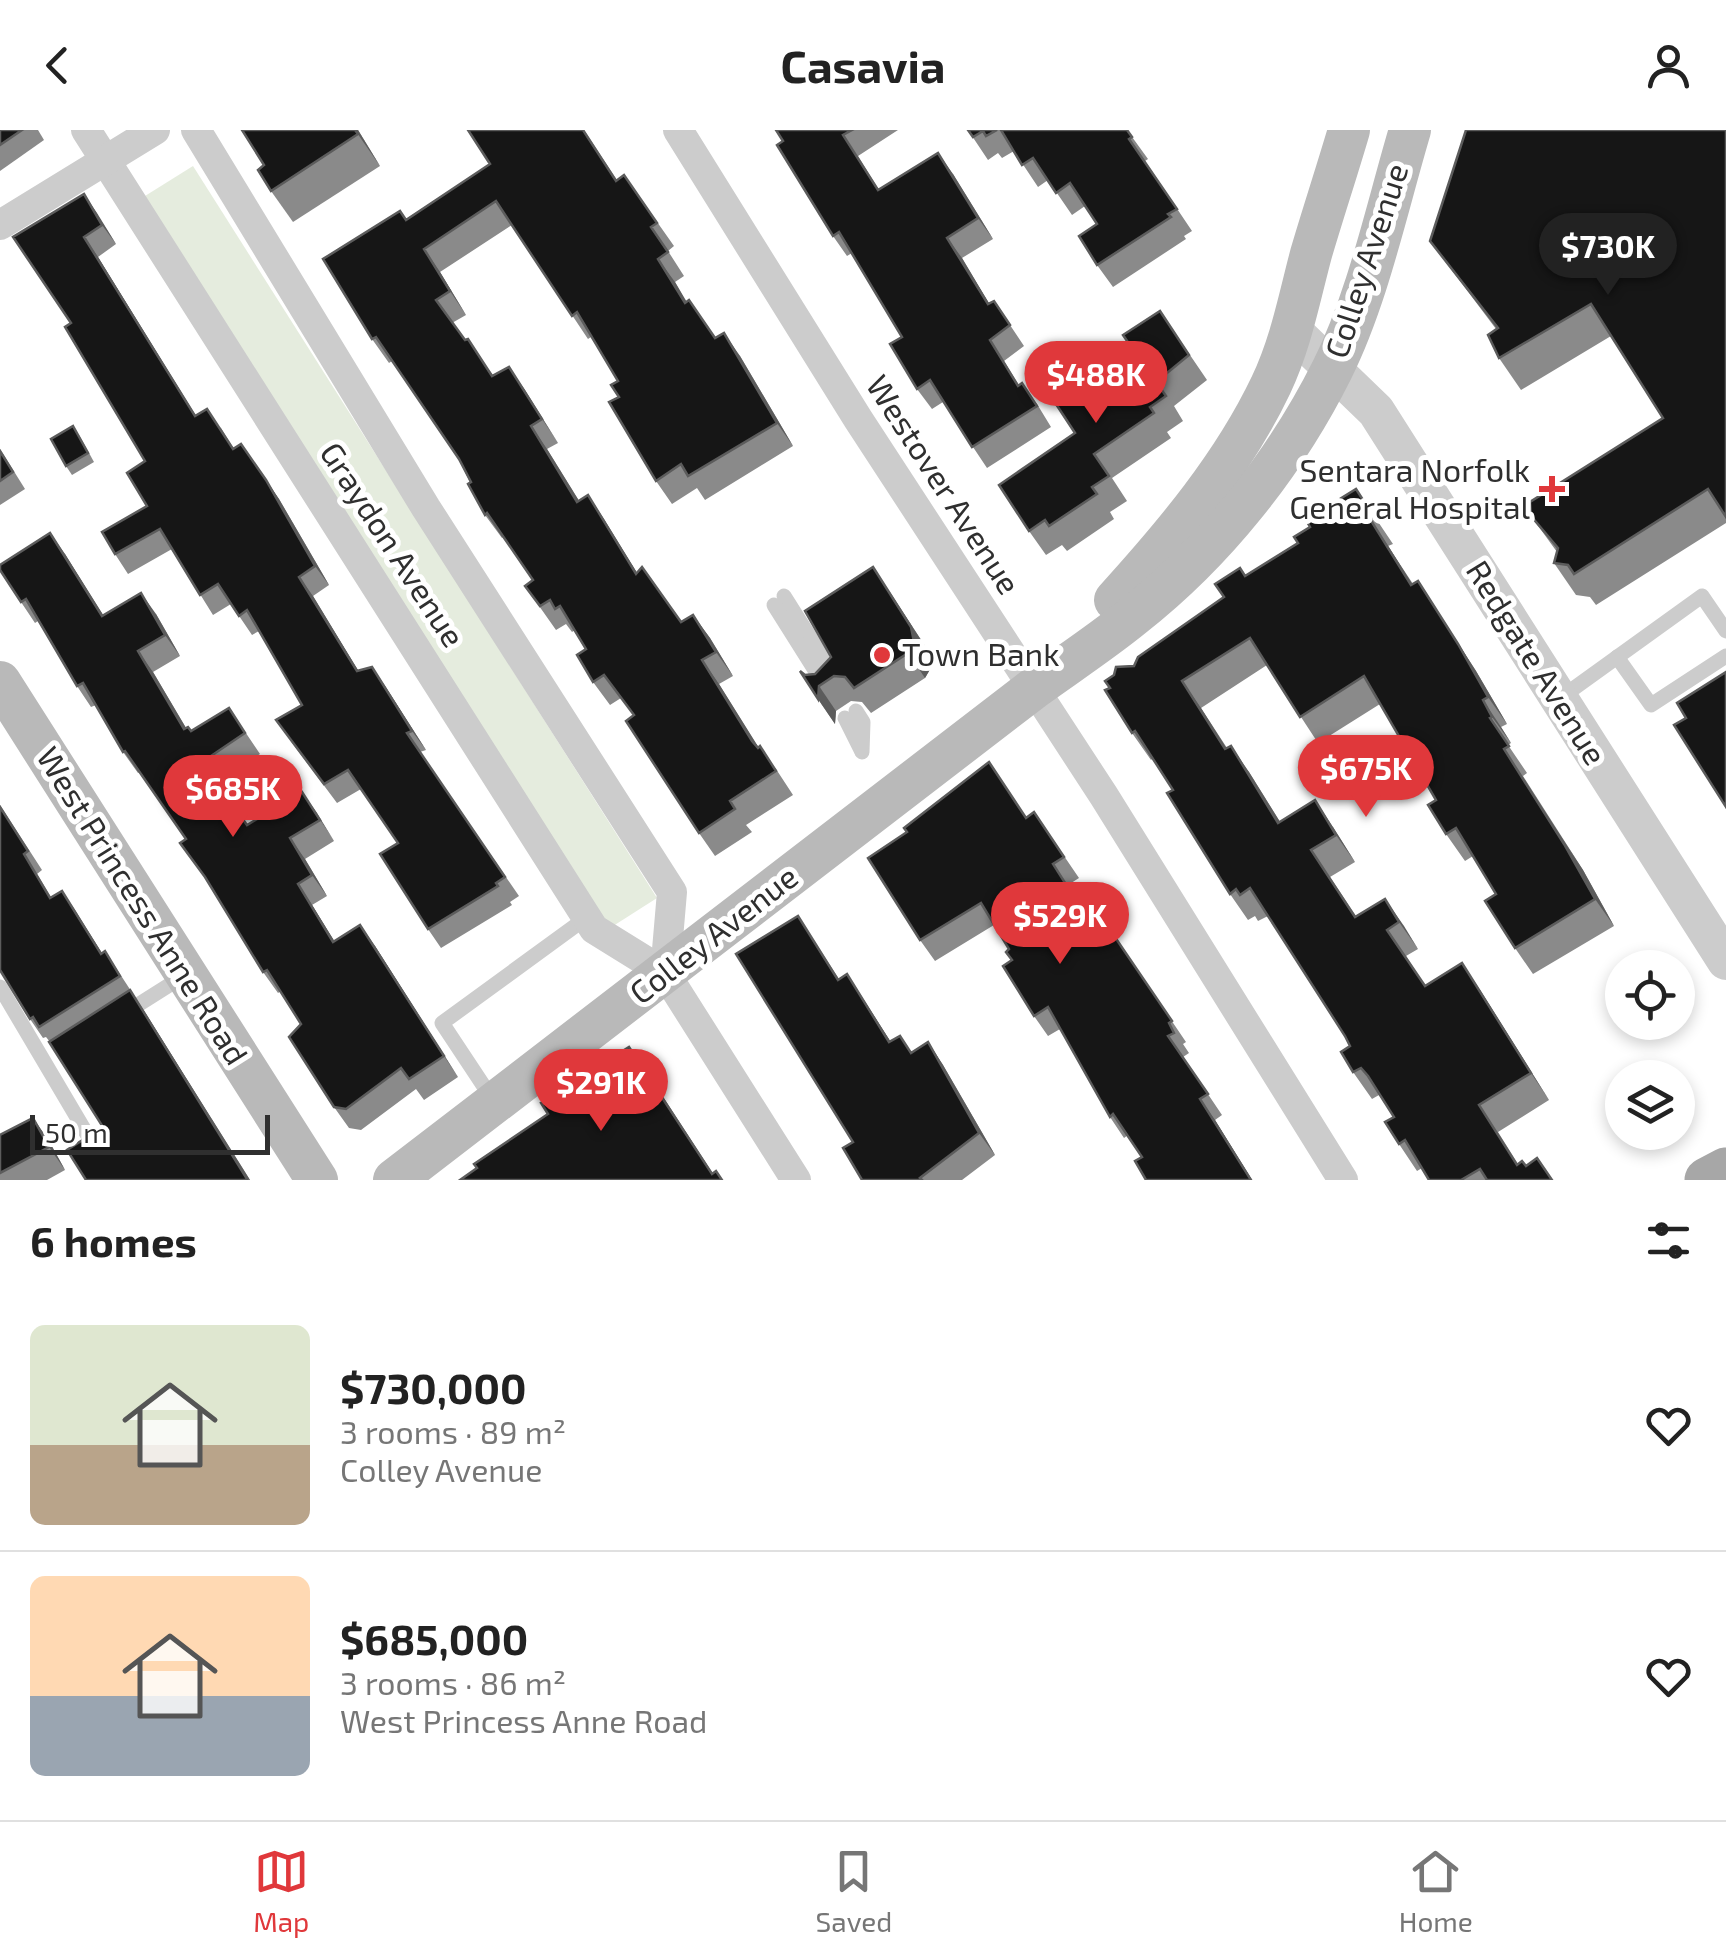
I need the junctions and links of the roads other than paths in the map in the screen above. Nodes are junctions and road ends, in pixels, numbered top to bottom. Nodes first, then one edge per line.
1 (86, 130) edge
2 (155, 130) edge
3 (196, 130) edge
4 (678, 130) edge
5 (1349, 130) edge
6 (1410, 130) edge
7 (104, 160) junction
8 (0, 225) edge
9 (1293, 331) junction
10 (1333, 369) junction
11 (779, 600) dead end
12 (1726, 631) edge
13 (1726, 656) edge
14 (1617, 657) junction
15 (0, 682) edge
16 (832, 685) edge
17 (1033, 689) junction
18 (1559, 699) junction
19 (851, 714) dead end
20 (862, 752) dead end
21 (586, 918) junction
22 (1726, 961) edge
23 (665, 973) junction
24 (185, 975) junction
25 (0, 986) edge
26 (118, 1018) edge
27 (496, 1104) junction
28 (91, 1141) edge
29 (1726, 1170) edge
30 (317, 1180) edge
31 (394, 1180) edge
32 (796, 1180) edge
33 (1342, 1180) edge
34 (1707, 1180) edge

1 - 7 street, Graydon Avenue
2 - 7 street
3 - 23 street, Graydon Avenue
4 - 17 street, Westover Avenue
5 - 9 main road, Colley Avenue
6 - 10 main road, Colley Avenue
7 - 8 street
7 - 21 street, Graydon Avenue
9 - 10 street, Redgate Avenue
9 - 17 main road, Colley Avenue
10 - 17 main road, Colley Avenue
10 - 18 street, Redgate Avenue
11 - 16 lane
12 - 14 lane
13 - 14 lane
14 - 18 lane
15 - 24 main road, West Princess Anne Road
17 - 23 main road, Colley Avenue
17 - 33 street, Westover Avenue
18 - 22 street, Redgate Avenue
19 - 20 lane
21 - 23 street, Graydon Avenue
21 - 27 lane
23 - 27 main road, Colley Avenue
23 - 32 street, Graydon Avenue
24 - 26 lane
24 - 30 main road, West Princess Anne Road
25 - 28 lane
27 - 31 main road, Colley Avenue
29 - 34 main road

